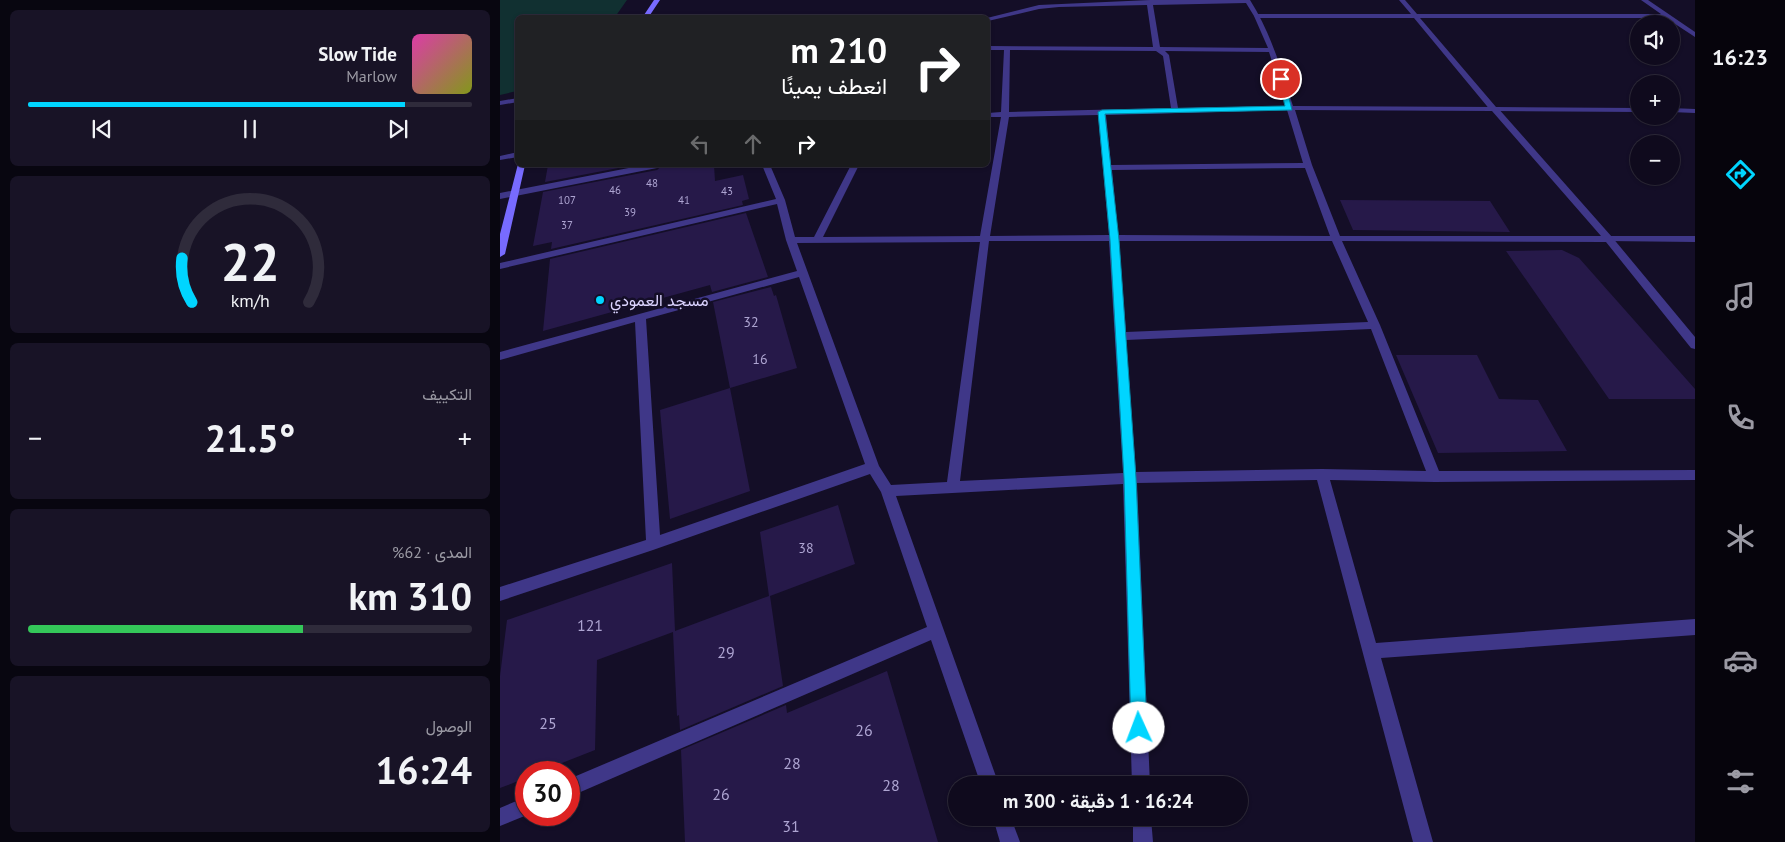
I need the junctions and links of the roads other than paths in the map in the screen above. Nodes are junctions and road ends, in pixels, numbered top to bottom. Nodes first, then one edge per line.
1 (657, 0) edge
2 (1247, 0) edge
3 (1402, 0) edge
4 (1644, 0) edge
5 (1150, 2) junction
6 (647, 15) edge
7 (1664, 15) edge
8 (1258, 16) junction
9 (1414, 16) junction
10 (1630, 16) edge
11 (990, 19) edge
12 (1680, 26) edge
13 (1695, 36) edge
14 (990, 48) edge
15 (1007, 48) junction
16 (1158, 49) junction
17 (1272, 50) junction
18 (515, 100) edge
19 (500, 103) edge
20 (1289, 108) junction
21 (1494, 109) junction
22 (1175, 110) junction
23 (1630, 110) edge
24 (1680, 110) edge
25 (1695, 111) edge
26 (1102, 112) junction
27 (990, 115) edge
28 (1006, 115) junction
29 (515, 155) edge
30 (500, 158) edge
31 (1308, 165) junction
32 (521, 167) edge
33 (647, 167) edge
34 (767, 167) edge
35 (854, 167) edge
36 (1107, 168) junction
37 (514, 194) junction
38 (500, 196) edge
39 (781, 200) junction
40 (986, 237) junction
41 (1336, 239) junction
42 (1609, 239) junction
43 (1695, 239) edge
44 (791, 240) junction
45 (817, 240) junction
46 (1114, 240) junction
47 (500, 254) edge
48 (500, 266) edge
49 (804, 272) junction
50 (640, 318) junction
51 (1375, 325) junction
52 (1121, 336) junction
53 (1695, 345) edge
54 (500, 356) edge
55 (873, 467) junction
56 (1322, 474) junction
57 (1695, 475) edge
58 (1130, 478) junction
59 (1435, 478) junction
60 (953, 486) junction
61 (887, 491) junction
62 (653, 544) junction
63 (500, 594) edge
64 (1695, 627) edge
65 (935, 631) junction
66 (1371, 651) junction
67 (987, 776) edge
68 (1141, 776) edge
69 (580, 783) edge
70 (515, 811) edge
71 (500, 817) edge
72 (1005, 826) edge
73 (1142, 826) edge
74 (1010, 842) edge
75 (1143, 842) edge
76 (1423, 842) edge

1 - 6 main road
2 - 5 street
2 - 8 street
3 - 9 street
4 - 7 street
5 - 11 street
5 - 16 street
8 - 9 street
8 - 17 street
9 - 10 street
9 - 21 street
12 - 13 street
14 - 15 street
15 - 16 street
15 - 28 street
16 - 17 street
16 - 22 street
17 - 20 street
18 - 19 street
20 - 21 street
20 - 22 street
20 - 31 street
21 - 23 street
21 - 42 street
22 - 26 street
24 - 25 street
26 - 28 street
26 - 36 street
27 - 28 street
28 - 40 street
29 - 30 street
31 - 36 street
31 - 41 street
32 - 37 main road
33 - 37 street
34 - 39 street
35 - 45 street
36 - 46 street
37 - 38 street
37 - 47 main road
39 - 44 street
39 - 48 street
40 - 45 street
40 - 46 street
40 - 60 street
41 - 42 street
41 - 46 street
41 - 51 street
42 - 43 street
42 - 53 street
44 - 45 street
44 - 49 street
46 - 52 street
49 - 50 street
49 - 55 street
50 - 54 street
50 - 62 street
51 - 52 street
51 - 59 street
52 - 58 street
55 - 61 street
55 - 62 street
56 - 58 street
56 - 59 street
56 - 66 street
57 - 59 street
58 - 60 street
58 - 68 street
60 - 61 street
61 - 65 street
62 - 63 street
64 - 66 street
65 - 67 street
65 - 69 street
66 - 76 street
70 - 71 street
72 - 74 street
73 - 75 street

